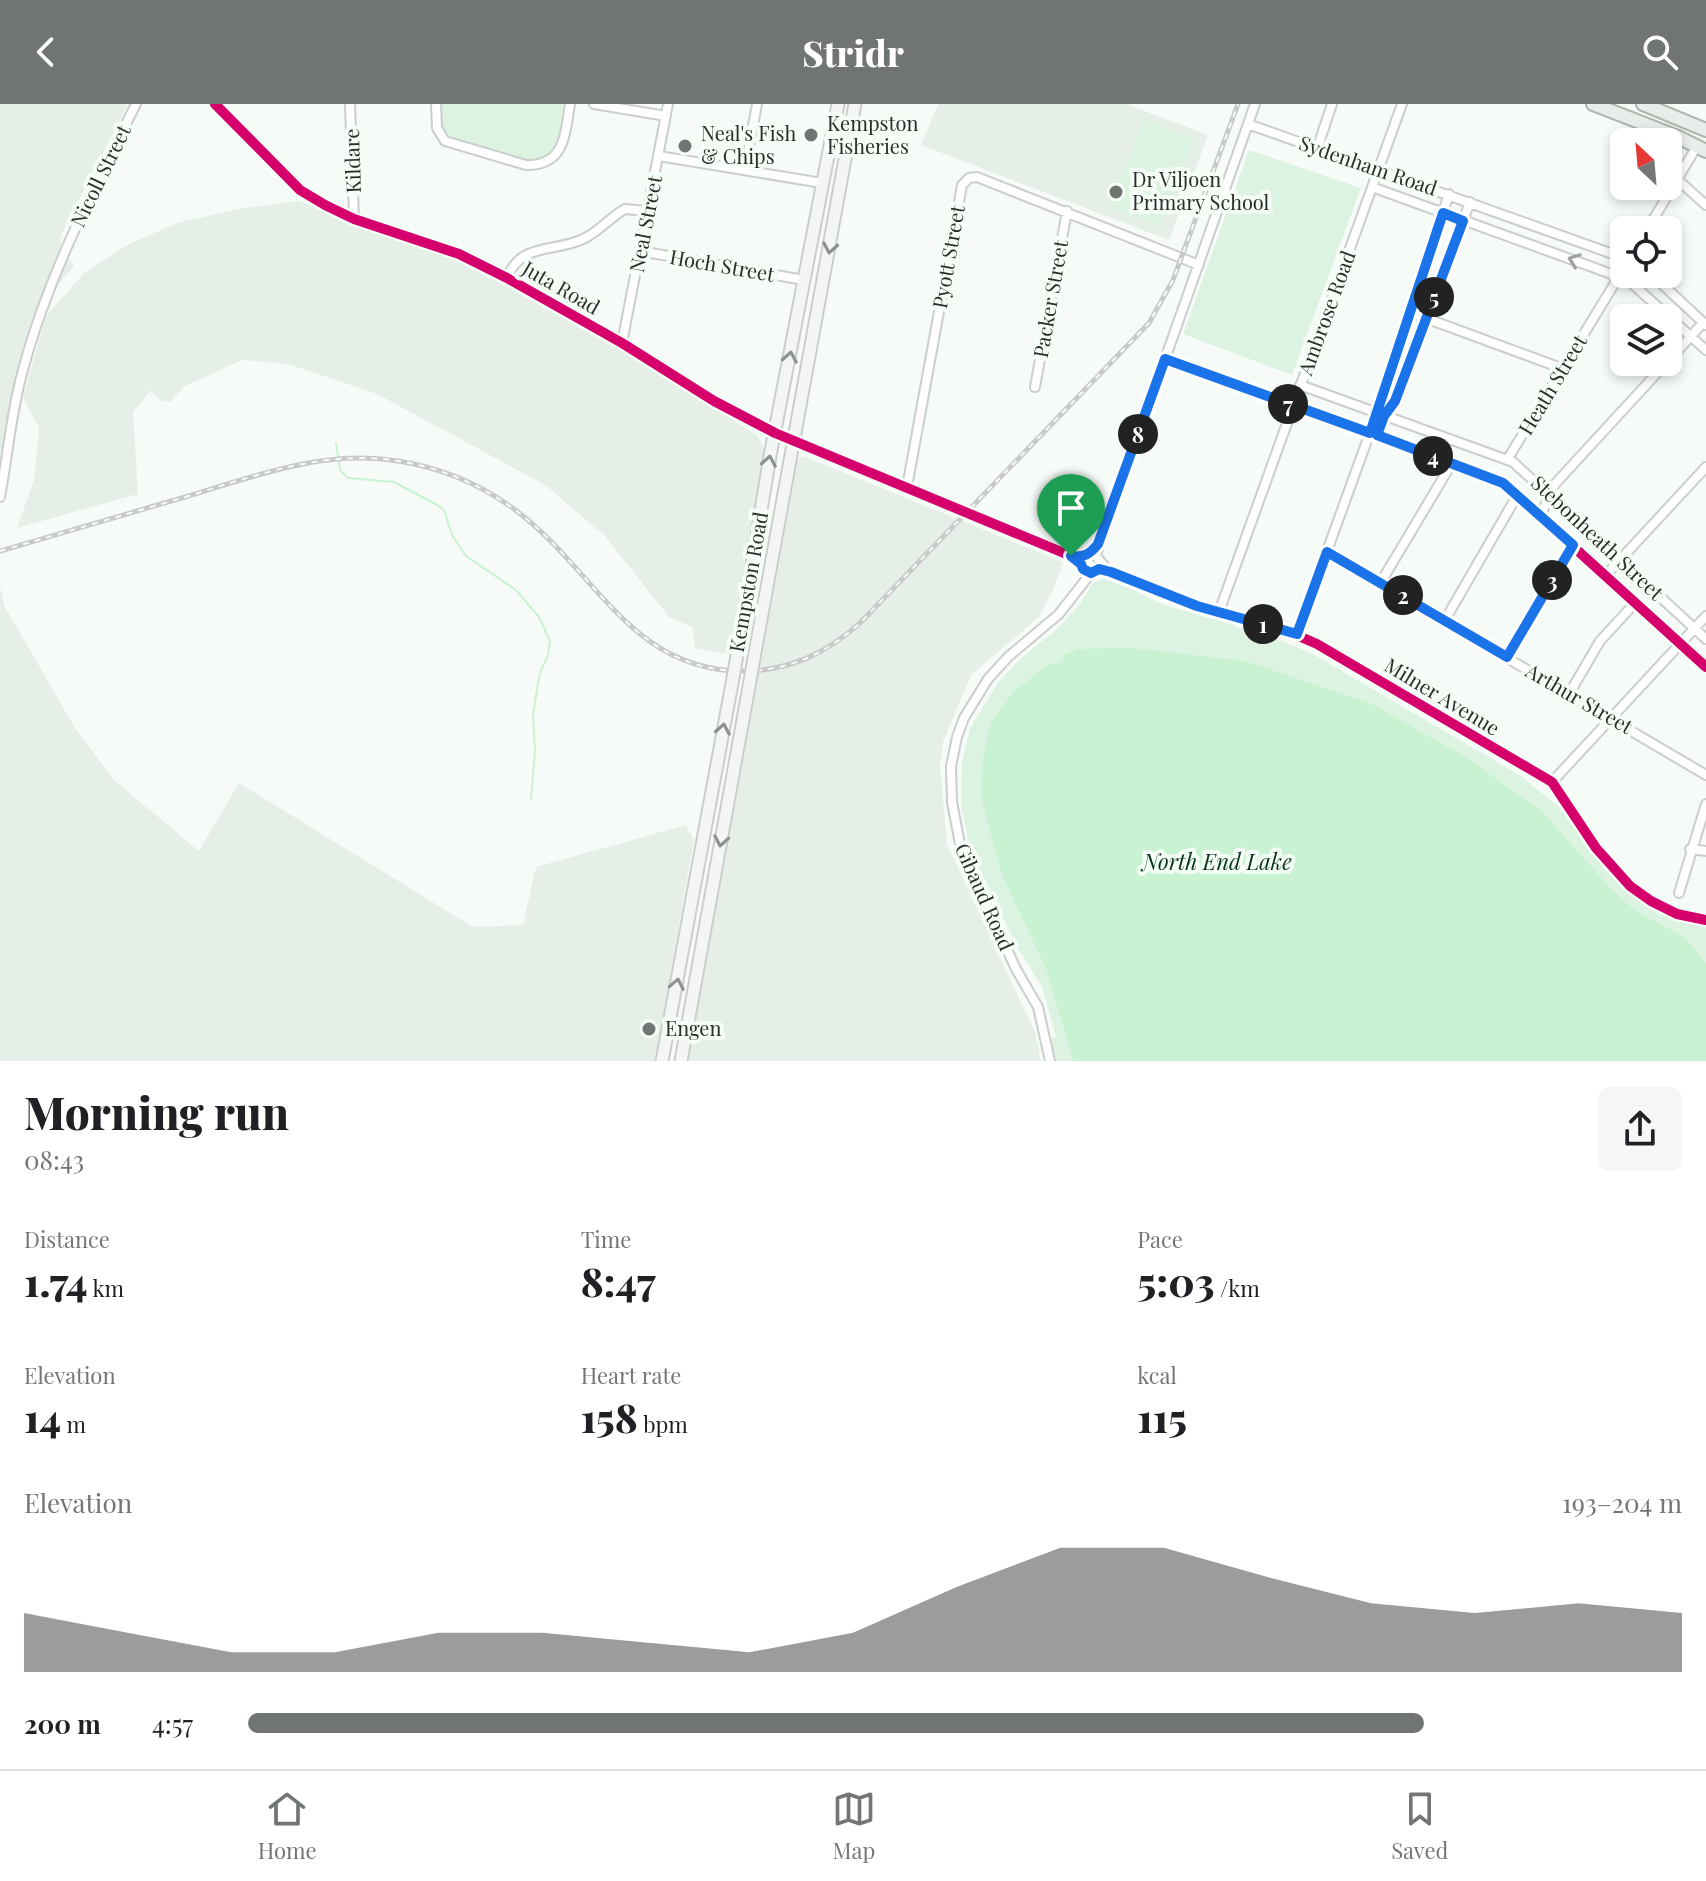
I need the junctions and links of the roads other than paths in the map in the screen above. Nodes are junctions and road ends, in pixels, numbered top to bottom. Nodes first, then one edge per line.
1 (136, 104) edge
2 (215, 104) edge
3 (350, 104) edge
4 (436, 104) edge
5 (570, 104) edge
6 (594, 104) edge
7 (668, 104) edge
8 (757, 104) edge
9 (838, 104) edge
10 (855, 104) edge
11 (1255, 104) edge
12 (1332, 104) edge
13 (1402, 104) edge
14 (1593, 104) edge
15 (1643, 104) edge
16 (666, 116) junction
17 (1248, 124) junction
18 (1706, 130) edge
19 (1702, 148) edge
20 (1317, 149) junction
21 (659, 156) junction
22 (745, 169) junction
23 (1377, 169) junction
24 (1682, 175) edge
25 (822, 183) junction
26 (1682, 184) edge
27 (1372, 187) junction
28 (1449, 194) junction
29 (1470, 202) junction
30 (1706, 205) edge
31 (647, 211) junction
32 (1067, 211) junction
33 (1443, 213) junction
34 (354, 219) junction
35 (1463, 221) junction
36 (640, 251) junction
37 (1610, 253) edge
38 (1199, 265) junction
39 (1610, 268) edge
40 (507, 278) junction
41 (804, 280) junction
42 (1612, 288) edge
43 (1639, 288) edge
44 (1666, 288) edge
45 (1409, 312) junction
46 (1426, 318) junction
47 (1705, 324) edge
48 (1691, 336) junction
49 (622, 343) junction
50 (1706, 350) edge
51 (1165, 359) junction
52 (1564, 369) junction
53 (1300, 385) junction
54 (1035, 387) dead end
55 (1294, 406) junction
56 (1380, 414) junction
57 (775, 433) junction
58 (1373, 434) junction
59 (793, 441) junction
60 (1480, 451) junction
61 (1507, 460) junction
62 (1452, 463) junction
63 (1706, 467) edge
64 (1471, 470) junction
65 (907, 487) junction
66 (1518, 494) junction
67 (1550, 494) junction
68 (0, 497) edge
69 (1541, 514) junction
70 (1573, 545) junction
71 (1327, 552) junction
72 (1620, 560) junction
73 (1091, 563) junction
74 (1606, 575) junction
75 (1381, 582) junction
76 (1635, 603) junction
77 (1219, 612) junction
78 (1706, 616) edge
79 (1445, 620) junction
80 (1695, 628) junction
81 (1297, 634) junction
82 (1706, 639) edge
83 (1679, 643) junction
84 (1507, 657) junction
85 (1706, 667) edge
86 (1569, 694) junction
87 (1610, 717) junction
88 (1706, 775) edge
89 (1552, 782) junction
90 (1706, 804) edge
91 (1690, 849) junction
92 (1706, 851) edge
93 (1679, 893) dead end
94 (1706, 920) edge
95 (662, 1061) edge
96 (681, 1061) edge
97 (1050, 1061) edge

1 - 68 street, Nicoll Street
2 - 34 street, Juta Road
3 - 34 street, Kildare
4 - 5 street
6 - 16 street
7 - 16 street, Neal Street
8 - 22 street
9 - 25 main road, Kempston Road
10 -> 59 main road, Kempston Road
11 - 17 street, Gibaud Road
12 - 20 street
13 - 23 street, Ambrose Road
14 - 19 main road
15 - 18 main road
16 - 21 street, Neal Street
17 - 20 street, Sydenham Road
17 - 38 street, Gibaud Road
19 - 24 street
20 - 23 street, Sydenham Road
21 - 22 street
21 - 31 street, Neal Street
22 - 25 street
23 - 27 street, Ambrose Road
23 - 28 street, Sydenham Road
25 - 41 main road, Kempston Road
26 - 30 street
27 - 33 street, Sydenham Road
27 - 53 street, Ambrose Road
28 - 29 street, Sydenham Road
28 - 33 street
29 - 35 street
29 - 37 street, Sydenham Road
31 - 36 street, Neal Street
31 - 40 street
32 - 38 street, Pyott Street
32 - 54 street, Packer Street
32 - 65 street, Pyott Street
33 - 35 street, Sydenham Road
33 - 45 street
34 - 40 street, Juta Road
39 -> 35 street, Sydenham Road
35 - 46 street
36 - 41 street, Hoch Street
36 - 49 street, Neal Street
38 - 51 street, Gibaud Road
40 - 49 street, Juta Road
57 -> 41 main road, Kempston Road
42 - 52 street, Heath Street
43 - 48 street, Sydenham Road
44 - 47 street
45 - 46 street
45 - 56 street
46 - 52 street
46 - 56 street
47 - 48 street
48 - 50 street, Sydenham Road
48 - 67 street
49 - 57 street, Juta Road
51 - 55 street, Stebonheath Street
51 - 73 street, Gibaud Road
52 - 61 street, Heath Street
53 - 55 street, Ambrose Road
53 - 56 street, Stebonheath Street
55 - 58 street, Stebonheath Street
55 - 77 street, Ambrose Road
56 - 58 street
56 - 60 street, Stebonheath Street
57 - 59 street, Juta Road
95 -> 57 main road, Kempston Road, bridge
58 - 62 street, Stebonheath Street
58 - 71 street
59 - 65 street
59 -> 96 main road, Kempston Road, bridge
60 - 61 street, Stebonheath Street
60 - 64 street
61 - 67 street, Stebonheath Street
62 - 64 street, Stebonheath Street
62 - 75 street
63 - 72 street
64 - 66 street, Stebonheath Street
65 - 73 street
66 - 69 street, Stebonheath Street
66 - 79 street
67 - 69 street
67 - 72 street, Stebonheath Street
69 - 70 street, Stebonheath Street
70 - 74 street, Stebonheath Street
70 - 84 street
71 - 75 street, Arthur Street
71 - 81 street
72 - 74 street
72 - 80 street, Stebonheath Street
73 - 77 street, Milner Avenue
73 - 97 street, Gibaud Road
74 - 76 street, Stebonheath Street
75 - 79 street, Arthur Street
76 - 83 street, Stebonheath Street
76 - 86 street
77 - 81 street, Milner Avenue
78 - 80 street
79 - 84 street, Arthur Street
80 - 82 street, Stebonheath Street
80 - 83 street
81 - 89 street, Milner Avenue
83 - 85 street, Stebonheath Street
83 - 87 street
84 - 86 street, Arthur Street
86 - 87 street, Arthur Street
87 - 88 street, Arthur Street
87 - 89 street
89 - 94 street, Milner Avenue
90 - 91 street
91 - 92 street
91 - 93 street

